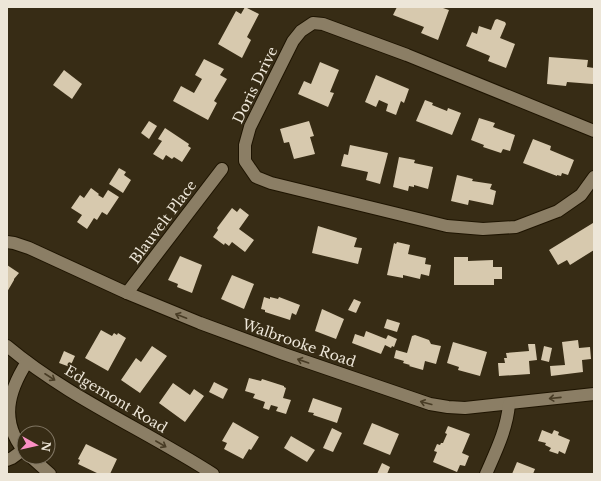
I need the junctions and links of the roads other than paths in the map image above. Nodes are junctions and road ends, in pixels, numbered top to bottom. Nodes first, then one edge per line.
1 (594, 131) edge
2 (222, 169) dead end
3 (594, 177) edge
4 (7, 242) edge
5 (127, 293) junction
6 (7, 346) edge
7 (27, 362) junction
8 (594, 394) edge
9 (509, 404) junction
10 (16, 437) edge
11 (40, 465) edge
12 (50, 474) edge
13 (213, 474) edge
14 (486, 474) edge

1 - 3 street, Doris Drive
2 - 5 street, Blauvelt Place
4 - 5 street, Walbrooke Road
9 -> 5 street, Walbrooke Road
6 - 7 street, Edgemont Road
7 - 10 street
7 -> 13 street, Edgemont Road
8 -> 9 street, Walbrooke Road
9 - 14 street
11 - 12 street

